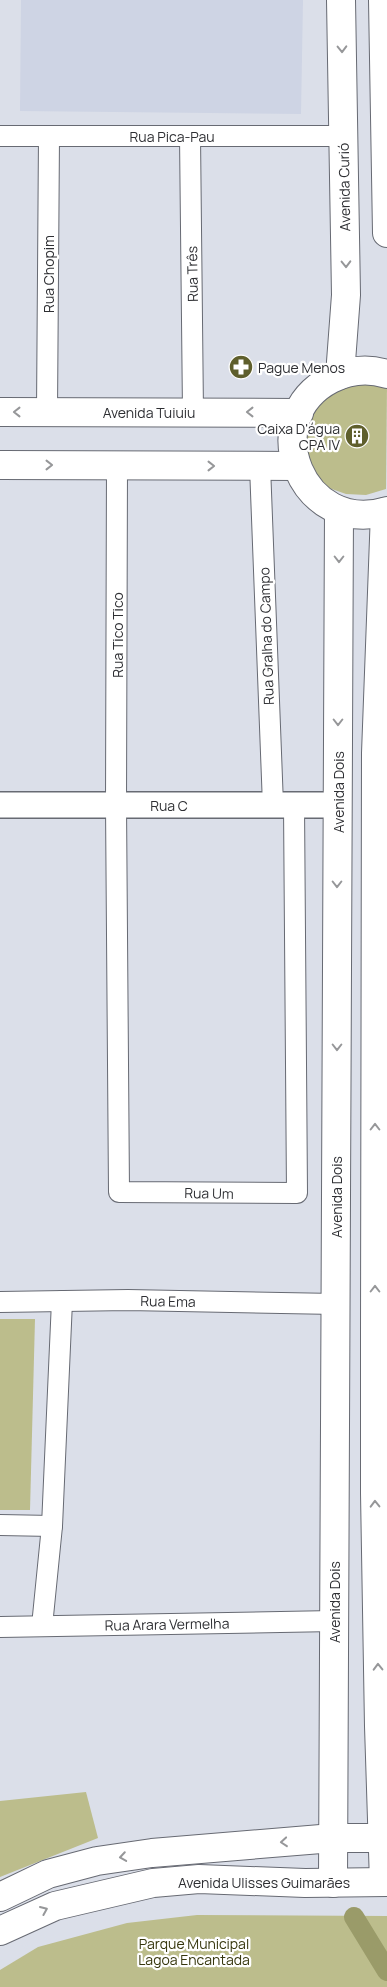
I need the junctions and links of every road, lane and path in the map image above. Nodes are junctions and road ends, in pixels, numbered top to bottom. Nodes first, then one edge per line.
1 (341, 0) edge
2 (382, 0) edge
3 (0, 136) edge
4 (49, 136) junction
5 (190, 136) junction
6 (343, 136) junction
7 (387, 233) edge
8 (387, 374) edge
9 (340, 375) junction
10 (0, 412) edge
11 (47, 412) junction
12 (193, 412) junction
13 (298, 412) junction
14 (0, 465) edge
15 (117, 465) junction
16 (260, 466) junction
17 (296, 466) junction
18 (339, 511) junction
19 (386, 512) edge
20 (381, 754) edge
21 (0, 805) edge
22 (116, 805) junction
23 (284, 805) junction
24 (338, 805) junction
25 (62, 1301) junction
26 (0, 1302) edge
27 (336, 1304) junction
28 (381, 1333) edge
29 (0, 1525) edge
30 (52, 1526) junction
31 (382, 1564) edge
32 (334, 1621) junction
33 (42, 1626) junction
34 (0, 1627) edge
35 (383, 1726) edge
36 (333, 1838) junction
37 (384, 1838) edge
38 (385, 1882) edge
39 (333, 1883) junction
40 (0, 1897) edge
41 (0, 1931) edge

1 -> 6 main road, Avenida Curió
2 - 7 main road
3 - 4 street, Rua Pica-Pau
4 - 5 street, Rua Pica-Pau
4 - 11 street, Rua Chopim
5 - 6 street, Rua Pica-Pau
5 - 12 street, Rua Três
6 -> 9 main road, Avenida Curió
8 - 9 main road
9 - 13 main road
11 -> 10 main road, Avenida Tuiuiu
11 - 12 main road, Avenida Tuiuiu
13 -> 12 main road, Avenida Tuiuiu
13 - 17 main road
14 -> 15 main road
15 -> 16 main road
15 - 22 street, Rua Tico Tico
16 - 17 main road
16 - 23 street, Rua Gralha do Campo
17 - 18 main road
18 - 19 main road
18 -> 24 main road, Avenida Dois
19 - 20 main road
28 -> 20 main road
21 - 22 street, Rua C
22 - 23 street, Rua C
22 - 23 street, Rua Um
23 - 24 street, Rua C
24 -> 27 main road, Avenida Dois
25 - 26 street, Rua Ema
25 - 27 street, Rua Ema
25 - 30 street
27 - 32 main road, Avenida Dois
31 -> 28 main road
29 - 30 street
30 - 33 street
35 -> 31 main road
32 - 33 street, Rua Arara Vermelha
32 - 36 main road, Avenida Dois
33 - 34 street, Rua Arara Vermelha
35 - 37 main road
36 - 37 main road
36 - 39 main road, Avenida Dois
36 -> 40 main road
37 - 38 main road
38 - 39 main road, Avenida Ulisses Guimarães
41 -> 39 main road, Avenida Ulisses Guimarães

